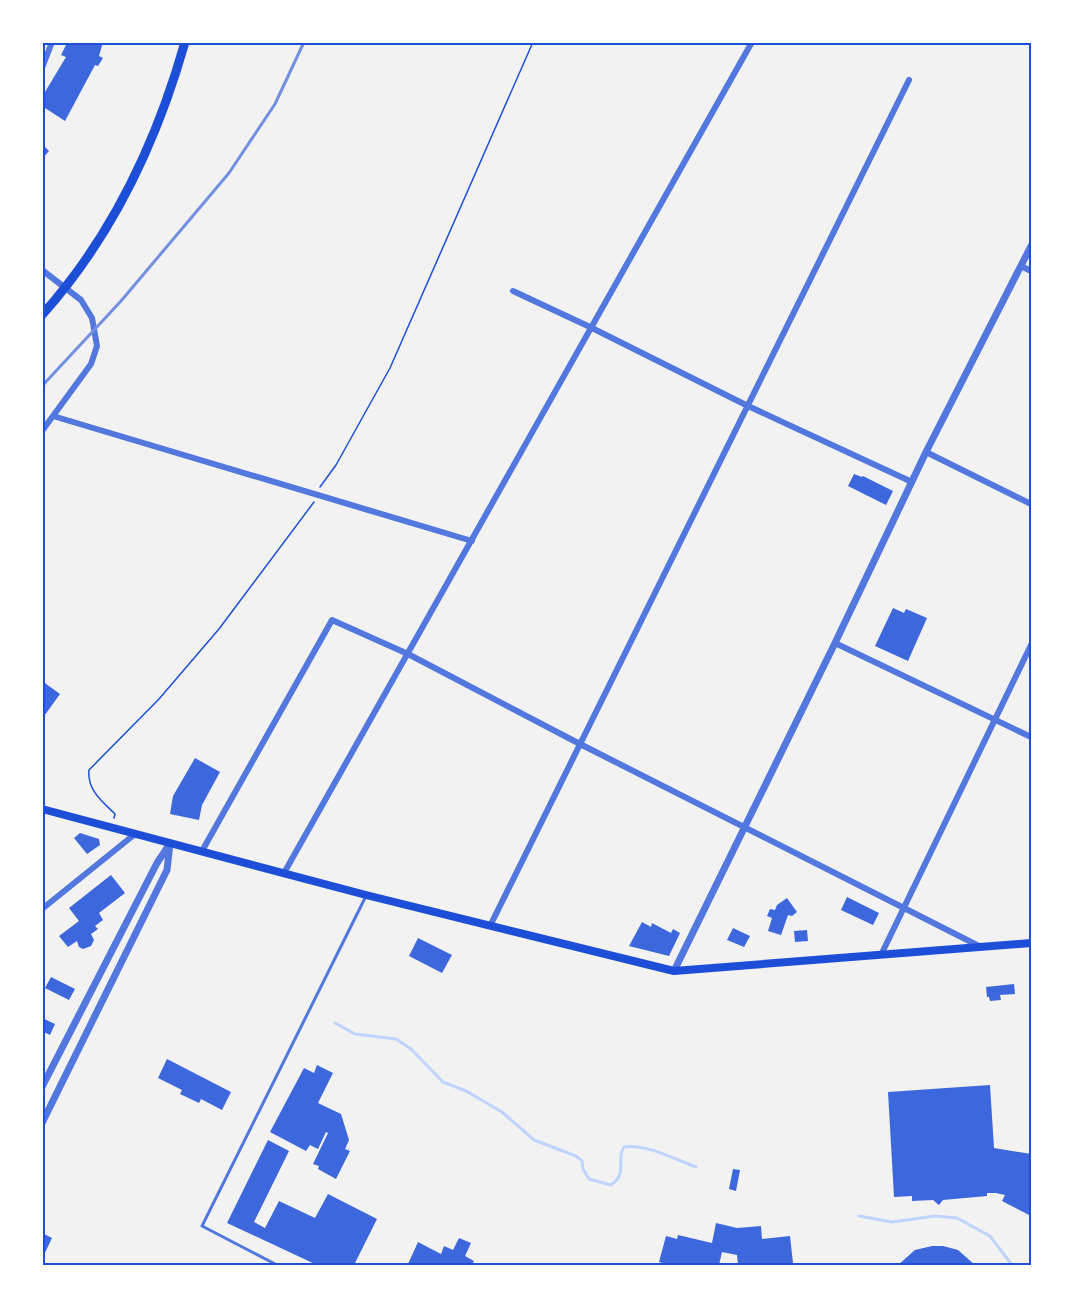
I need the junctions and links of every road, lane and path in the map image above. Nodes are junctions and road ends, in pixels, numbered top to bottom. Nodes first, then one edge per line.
1 (52, 42) edge
2 (185, 42) edge
3 (533, 42) edge
4 (752, 42) edge
5 (42, 68) edge
6 (909, 81) dead end
7 (1031, 246) edge
8 (1021, 266) junction
9 (42, 270) edge
10 (1031, 271) edge
11 (65, 288) junction
12 (513, 291) dead end
13 (42, 315) edge
14 (591, 327) junction
15 (748, 406) junction
16 (53, 416) junction
17 (42, 430) edge
18 (926, 453) junction
19 (912, 482) junction
20 (319, 488) dead end
21 (314, 502) dead end
22 (1031, 504) edge
23 (472, 541) junction
24 (835, 643) junction
25 (1031, 645) edge
26 (408, 654) junction
27 (994, 720) junction
28 (1031, 737) edge
29 (580, 744) junction
30 (42, 809) edge
31 (113, 821) dead end
32 (746, 826) junction
33 (135, 834) junction
34 (170, 843) junction
35 (202, 852) junction
36 (284, 873) junction
37 (366, 895) junction
38 (903, 906) junction
39 (42, 909) edge
40 (490, 926) junction
41 (1031, 943) edge
42 (979, 946) junction
43 (881, 955) junction
44 (674, 971) junction
45 (42, 1087) edge
46 (42, 1123) edge
47 (277, 1265) edge

1 - 5 street
2 - 11 highway
3 - 20 path
4 - 14 street
6 - 15 street
7 - 8 street
8 - 10 street
8 - 18 street
9 - 11 street
11 - 13 highway
11 - 16 street
12 - 14 street
14 - 15 street
14 - 23 street
15 - 19 street
15 - 29 street
16 - 17 street
16 - 23 street
18 - 19 street
18 - 22 street
19 - 24 street
21 - 31 path
23 - 26 street
24 - 27 street
24 - 32 street
25 - 27 street
26 - 29 street
26 - 35 street
26 - 36 street
27 - 28 street
27 - 38 street
29 - 32 street
29 - 40 street
30 - 33 main road
32 - 38 street
32 - 44 street
33 - 34 main road
33 - 39 street
34 - 35 main road
34 - 45 street
34 - 46 street
35 - 36 main road
36 - 37 main road
37 - 40 main road
37 - 47 lane
38 - 42 street
38 - 43 street
40 - 44 main road
41 - 42 main road
42 - 43 main road
43 - 44 main road

